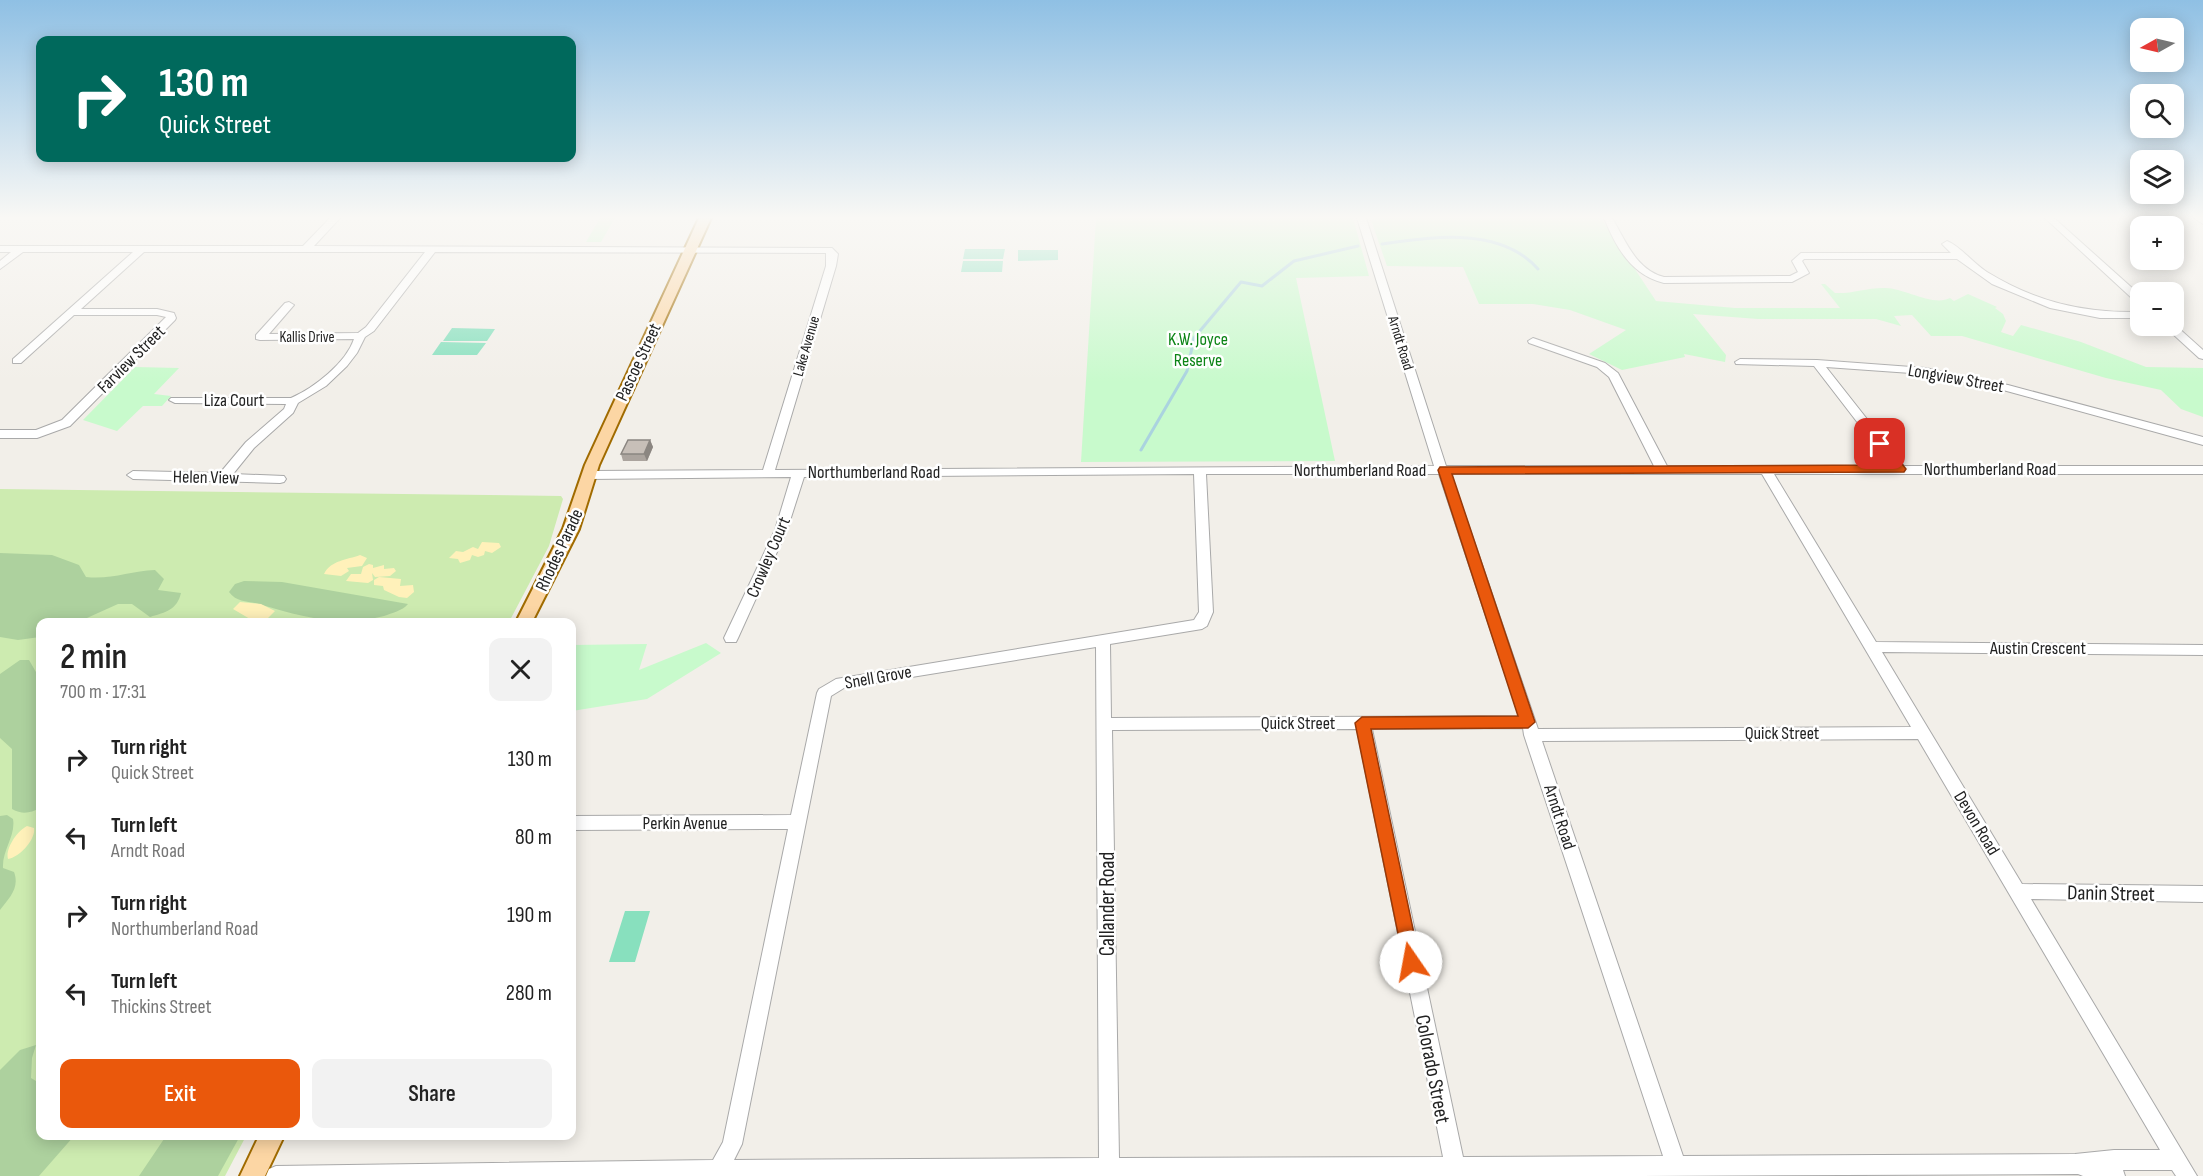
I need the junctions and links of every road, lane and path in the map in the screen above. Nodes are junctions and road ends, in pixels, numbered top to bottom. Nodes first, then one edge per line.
1 (115, 273) edge
2 (414, 273) edge
3 (679, 273) edge
4 (827, 273) edge
5 (1379, 273) edge
6 (1645, 273) edge
7 (1804, 273) edge
8 (1986, 273) edge
9 (2110, 273) edge
10 (2130, 291) edge
11 (289, 305) dead end
12 (71, 312) junction
13 (2130, 315) edge
14 (360, 336) junction
15 (2180, 336) edge
16 (1533, 340) dead end
17 (2203, 356) edge
18 (17, 361) dead end
19 (1740, 362) dead end
20 (1817, 363) junction
21 (176, 400) dead end
22 (293, 400) junction
23 (2167, 430) junction
24 (0, 434) edge
25 (2203, 441) edge
26 (2203, 446) edge
27 (1900, 469) junction
28 (1443, 470) junction
29 (1662, 470) junction
30 (1766, 470) junction
31 (2203, 470) edge
32 (1200, 471) junction
33 (768, 473) junction
34 (799, 473) junction
35 (133, 475) dead end
36 (588, 476) junction
37 (224, 477) junction
38 (280, 479) dead end
39 (526, 618) edge
40 (731, 638) dead end
41 (1103, 640) junction
42 (1872, 647) junction
43 (2203, 650) edge
44 (1362, 723) junction
45 (1105, 724) junction
46 (1530, 729) junction
47 (1924, 733) junction
48 (798, 822) junction
49 (576, 823) edge
50 (2018, 891) junction
51 (2203, 894) edge
52 (270, 1140) edge
53 (1676, 1164) junction
54 (2075, 1164) junction
55 (1109, 1168) junction
56 (2182, 1168) edge
57 (1752, 1170) edge
58 (1455, 1171) edge
59 (958, 1172) edge
60 (717, 1174) edge
61 (252, 1176) edge
62 (276, 1176) edge
63 (2115, 1176) edge

1 - 12 street
2 - 14 street
3 - 36 main road, Pascoe Street
4 - 33 street, Lake Avenue
5 - 28 street, Arndt Road
6 - 7 street
8 - 13 street
9 - 10 street
11 - 14 street, Kallis Drive
12 - 18 street
12 - 24 street, Farview Street
14 - 22 street
15 - 17 street
16 - 29 street
19 - 20 street, Longview Street
20 - 23 street, Longview Street
20 - 27 street
21 - 22 street, Liza Court
22 - 37 street
23 - 25 street, Longview Street
23 - 26 street, Longview Street
27 - 30 street, Northumberland Road
27 - 31 street, Northumberland Road
28 - 29 street, Northumberland Road
28 - 32 street, Northumberland Road
28 - 46 street, Arndt Road
29 - 30 street, Northumberland Road
30 - 42 street, Devon Road
32 - 34 street, Northumberland Road
32 - 41 street, Snell Grove
33 - 34 street, Northumberland Road
33 - 36 street, Northumberland Road
34 - 40 street, Crowley Court
35 - 37 street, Helen View
36 - 39 main road, Rhodes Parade
37 - 38 street, Helen View
41 - 45 street, Callander Road
41 - 48 street, Snell Grove
42 - 43 street, Austin Crescent
42 - 47 street, Devon Road
44 - 45 street, Quick Street
44 - 46 street, Quick Street
44 - 58 street, Colorado Street
45 - 55 street, Callander Road
46 - 47 street, Quick Street
46 - 53 street, Arndt Road
47 - 50 street, Devon Road
48 - 49 street, Perkin Avenue
48 - 60 street, Snell Grove
50 - 51 street, Danin Street
50 - 56 street, Devon Road
52 - 61 main road
53 - 57 street
53 - 58 street
54 - 56 street
54 - 57 street
54 - 63 street
55 - 58 street
55 - 59 street
59 - 60 street
60 - 62 street

